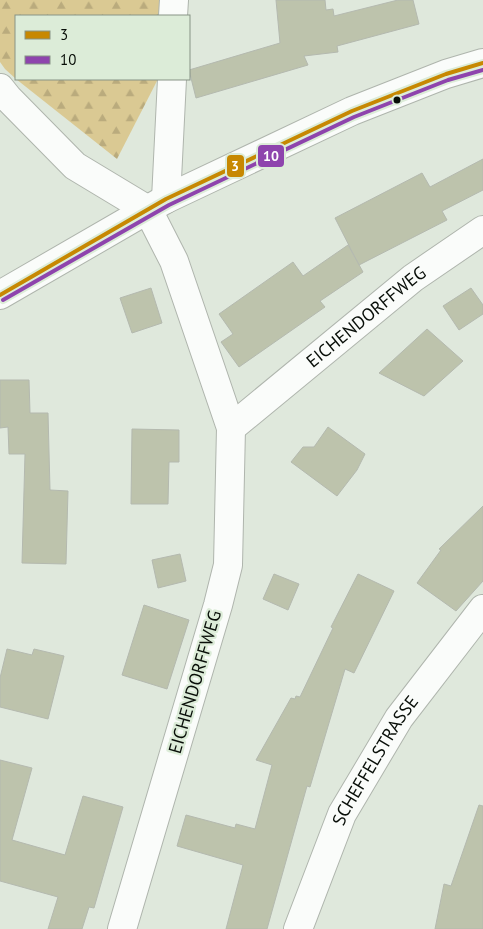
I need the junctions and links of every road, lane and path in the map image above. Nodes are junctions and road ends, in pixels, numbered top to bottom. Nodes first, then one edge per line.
1 (174, 0) edge
2 (173, 15) edge
3 (483, 63) edge
4 (172, 80) edge
5 (0, 88) edge
6 (157, 204) junction
7 (483, 230) edge
8 (0, 295) edge
9 (231, 428) junction
10 (478, 625) edge
11 (122, 929) edge
12 (298, 929) edge

1 - 2 street
3 - 6 street
4 - 6 street
5 - 6 street
6 - 8 street
6 - 9 street, EICHENDORFFWEG
7 - 9 street, EICHENDORFFWEG
9 - 11 street, EICHENDORFFWEG
10 - 12 street, SCHEFFELSTRASSE

